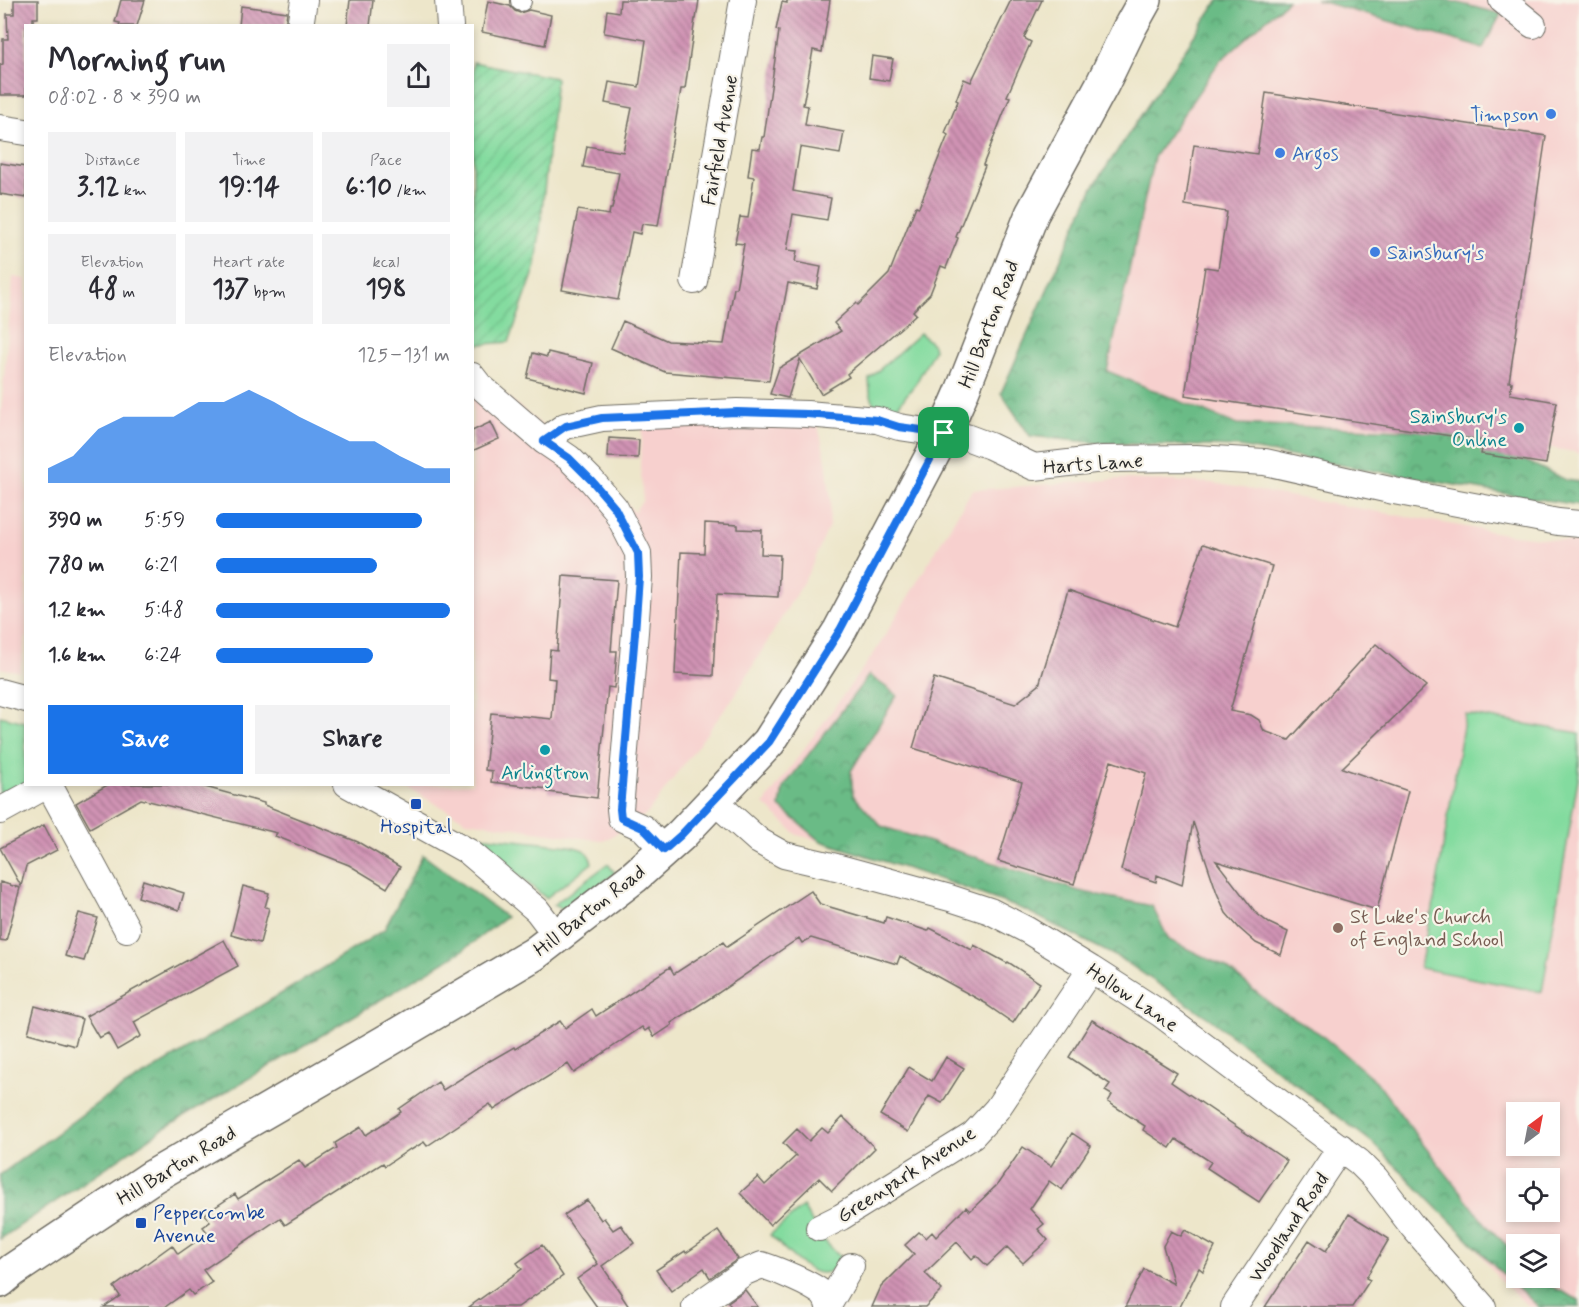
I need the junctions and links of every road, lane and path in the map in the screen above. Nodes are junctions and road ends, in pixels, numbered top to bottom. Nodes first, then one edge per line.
1 (304, 0) edge
2 (448, 0) edge
3 (743, 0) edge
4 (1146, 0) edge
5 (1171, 0) edge
6 (1502, 0) edge
7 (300, 24) edge
8 (450, 24) edge
9 (1533, 25) dead end
10 (1102, 85) junction
11 (0, 128) edge
12 (24, 132) edge
13 (694, 280) dead end
14 (474, 379) edge
15 (944, 433) junction
16 (544, 441) junction
17 (1579, 524) edge
18 (0, 692) edge
19 (24, 698) edge
20 (47, 786) edge
21 (50, 786) edge
22 (351, 786) edge
23 (713, 800) junction
24 (0, 811) edge
25 (664, 850) junction
26 (127, 930) dead end
27 (556, 935) junction
28 (1091, 969) junction
29 (1341, 1148) junction
30 (819, 1228) dead end
31 (851, 1266) dead end
32 (0, 1281) edge
33 (829, 1306) edge
34 (695, 1307) edge
35 (1234, 1307) edge
36 (1484, 1307) edge

1 - 7 street
2 - 8 street
3 - 13 street, Fairfield Avenue
4 - 10 main road, Hill Barton Road
5 - 10 main road, Hill Barton Road
6 - 9 street
10 - 15 main road, Hill Barton Road
11 - 12 street
14 - 16 street
15 - 16 street, Harts Lane
15 - 17 street, Harts Lane
15 - 23 main road, Hill Barton Road
16 - 25 street
18 - 19 street
20 - 24 street
21 - 26 street
22 - 27 street
23 - 25 main road, Hill Barton Road
23 - 28 street, Hollow Lane
25 - 27 main road, Hill Barton Road
27 - 32 main road, Hill Barton Road
28 - 29 street, Hollow Lane
28 - 30 street, Greenpark Avenue
29 - 35 street, Woodland Road
29 - 36 street, Hollow Lane
31 - 33 street
33 - 34 street

